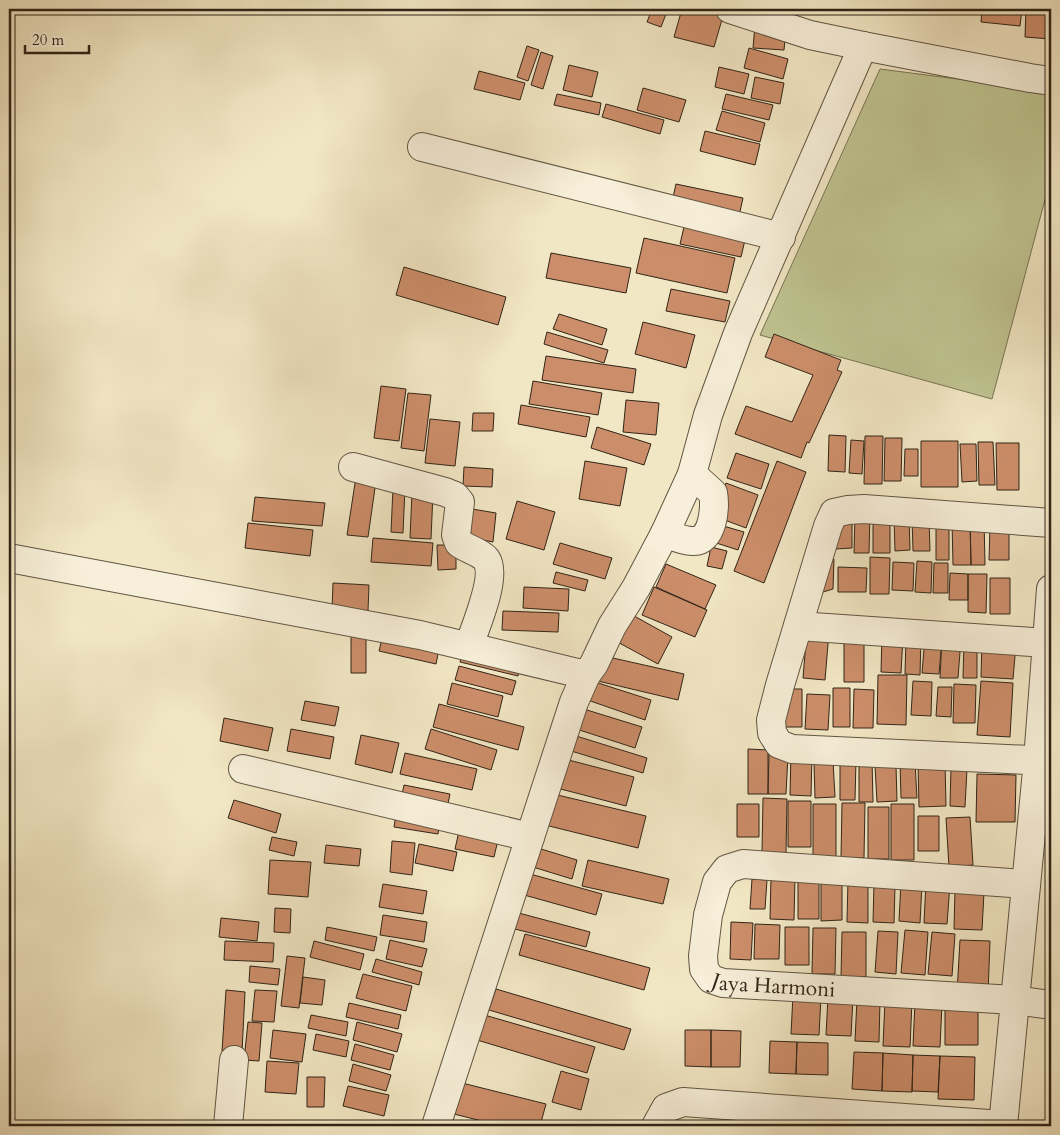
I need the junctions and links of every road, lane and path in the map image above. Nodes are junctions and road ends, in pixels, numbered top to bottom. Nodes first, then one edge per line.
1 (742, 11) edge
2 (863, 46) junction
3 (1051, 81) edge
4 (422, 147) dead end
5 (782, 237) junction
6 (352, 466) dead end
7 (692, 474) junction
8 (1051, 523) edge
9 (665, 533) junction
10 (9, 558) edge
11 (1051, 590) edge
12 (798, 626) junction
13 (1047, 643) junction
14 (469, 646) junction
15 (586, 675) junction
16 (1045, 761) edge
17 (243, 769) dead end
18 (530, 837) junction
19 (1026, 884) junction
20 (1015, 1000) junction
21 (1051, 1005) edge
22 (234, 1060) dead end
23 (228, 1123) edge
24 (436, 1126) edge
25 (656, 1126) edge
26 (1003, 1126) edge

1 - 2 street
2 - 3 street
2 - 5 street
4 - 5 street
5 - 7 street
6 - 14 street
7 - 9 street
7 - 9 street
8 - 12 street
9 - 15 street
10 - 14 street
11 - 13 street
12 - 13 street
12 - 16 street
13 - 16 street
14 - 15 street
15 - 18 street
16 - 19 street
17 - 18 street
18 - 24 street
19 - 20 street
19 - 20 street, Jaya Harmoni
20 - 21 street
20 - 26 street
22 - 23 street
25 - 26 street

